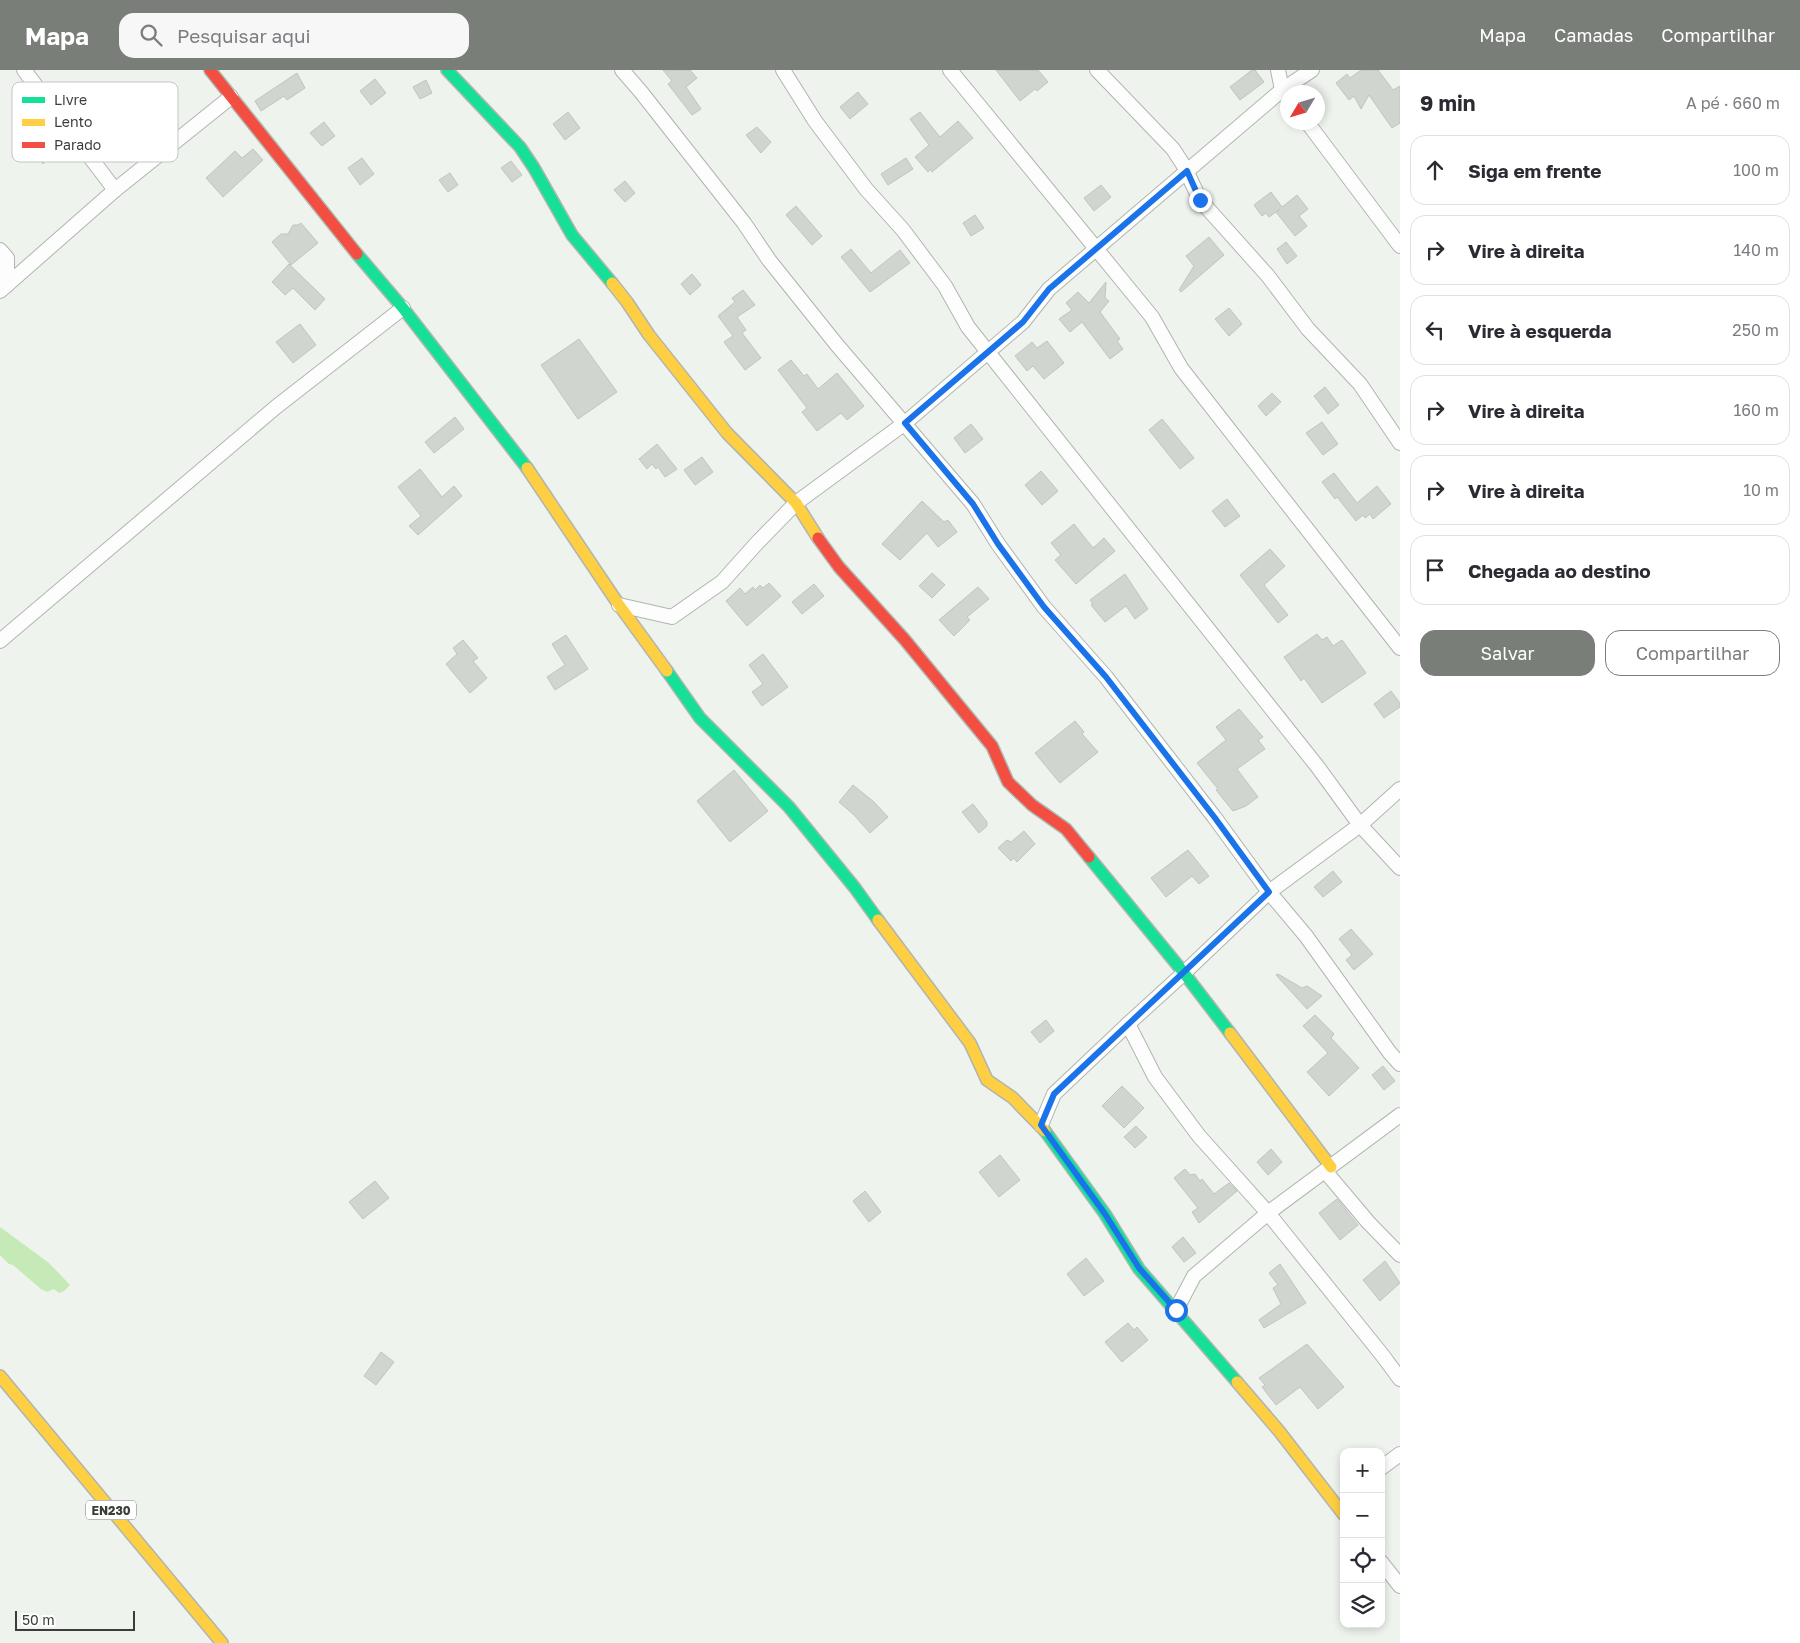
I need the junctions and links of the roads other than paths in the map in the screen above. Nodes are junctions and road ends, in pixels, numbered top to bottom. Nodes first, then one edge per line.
1 (24, 70) edge
2 (210, 70) edge
3 (447, 70) edge
4 (622, 70) edge
5 (783, 70) edge
6 (950, 70) edge
7 (1097, 70) edge
8 (1278, 70) edge
9 (1312, 70) edge
10 (33, 82) edge
11 (1282, 85) edge
12 (1295, 85) edge
13 (231, 97) junction
14 (1280, 98) edge
15 (1312, 130) edge
16 (178, 140) edge
17 (95, 162) edge
18 (151, 162) edge
19 (1187, 171) junction
20 (116, 190) junction
21 (1400, 246) edge
22 (1097, 249) junction
23 (3, 254) edge
24 (32, 263) junction
25 (3, 288) edge
26 (403, 308) junction
27 (988, 351) junction
28 (905, 423) junction
29 (1400, 443) edge
30 (796, 503) junction
31 (619, 605) junction
32 (0, 641) edge
33 (1400, 648) edge
34 (1400, 790) edge
35 (1360, 825) junction
36 (1400, 868) edge
37 (1269, 892) junction
38 (1184, 973) junction
39 (1128, 1024) junction
40 (1400, 1064) edge
41 (1400, 1115) edge
42 (1041, 1125) junction
43 (1328, 1169) junction
44 (1268, 1213) junction
45 (1400, 1255) edge
46 (1176, 1310) junction
47 (0, 1376) edge
48 (1400, 1379) edge
49 (1400, 1454) edge
50 (1385, 1465) edge
51 (1339, 1498) edge
52 (1385, 1567) edge
53 (1400, 1586) edge
54 (217, 1641) edge

1 - 10 street
2 - 13 street
3 - 30 street
4 - 28 street
5 - 27 street
6 - 22 street
7 - 19 street
8 - 11 street
9 - 12 street
13 - 16 street
13 - 26 street
14 - 19 street
15 - 21 street
17 - 20 street
18 - 20 street
19 - 22 street
19 - 29 street
20 - 24 street
22 - 27 street
22 - 33 street
23 - 24 street
23 - 25 street
24 - 25 street
26 - 31 street
26 - 32 street
27 - 28 street
27 - 35 street
28 - 30 street
28 - 37 street
30 - 31 street
30 - 38 street
31 - 42 street
34 - 35 street
35 - 36 street
35 - 37 street
37 - 38 street
37 - 40 street
38 - 39 street
38 - 43 street
39 - 42 street
39 - 44 street
41 - 43 street
42 - 46 street
43 - 44 street
43 - 45 street
44 - 46 street
44 - 48 street
46 - 51 street
47 - 54 street, EN230
49 - 50 street
52 - 53 street

